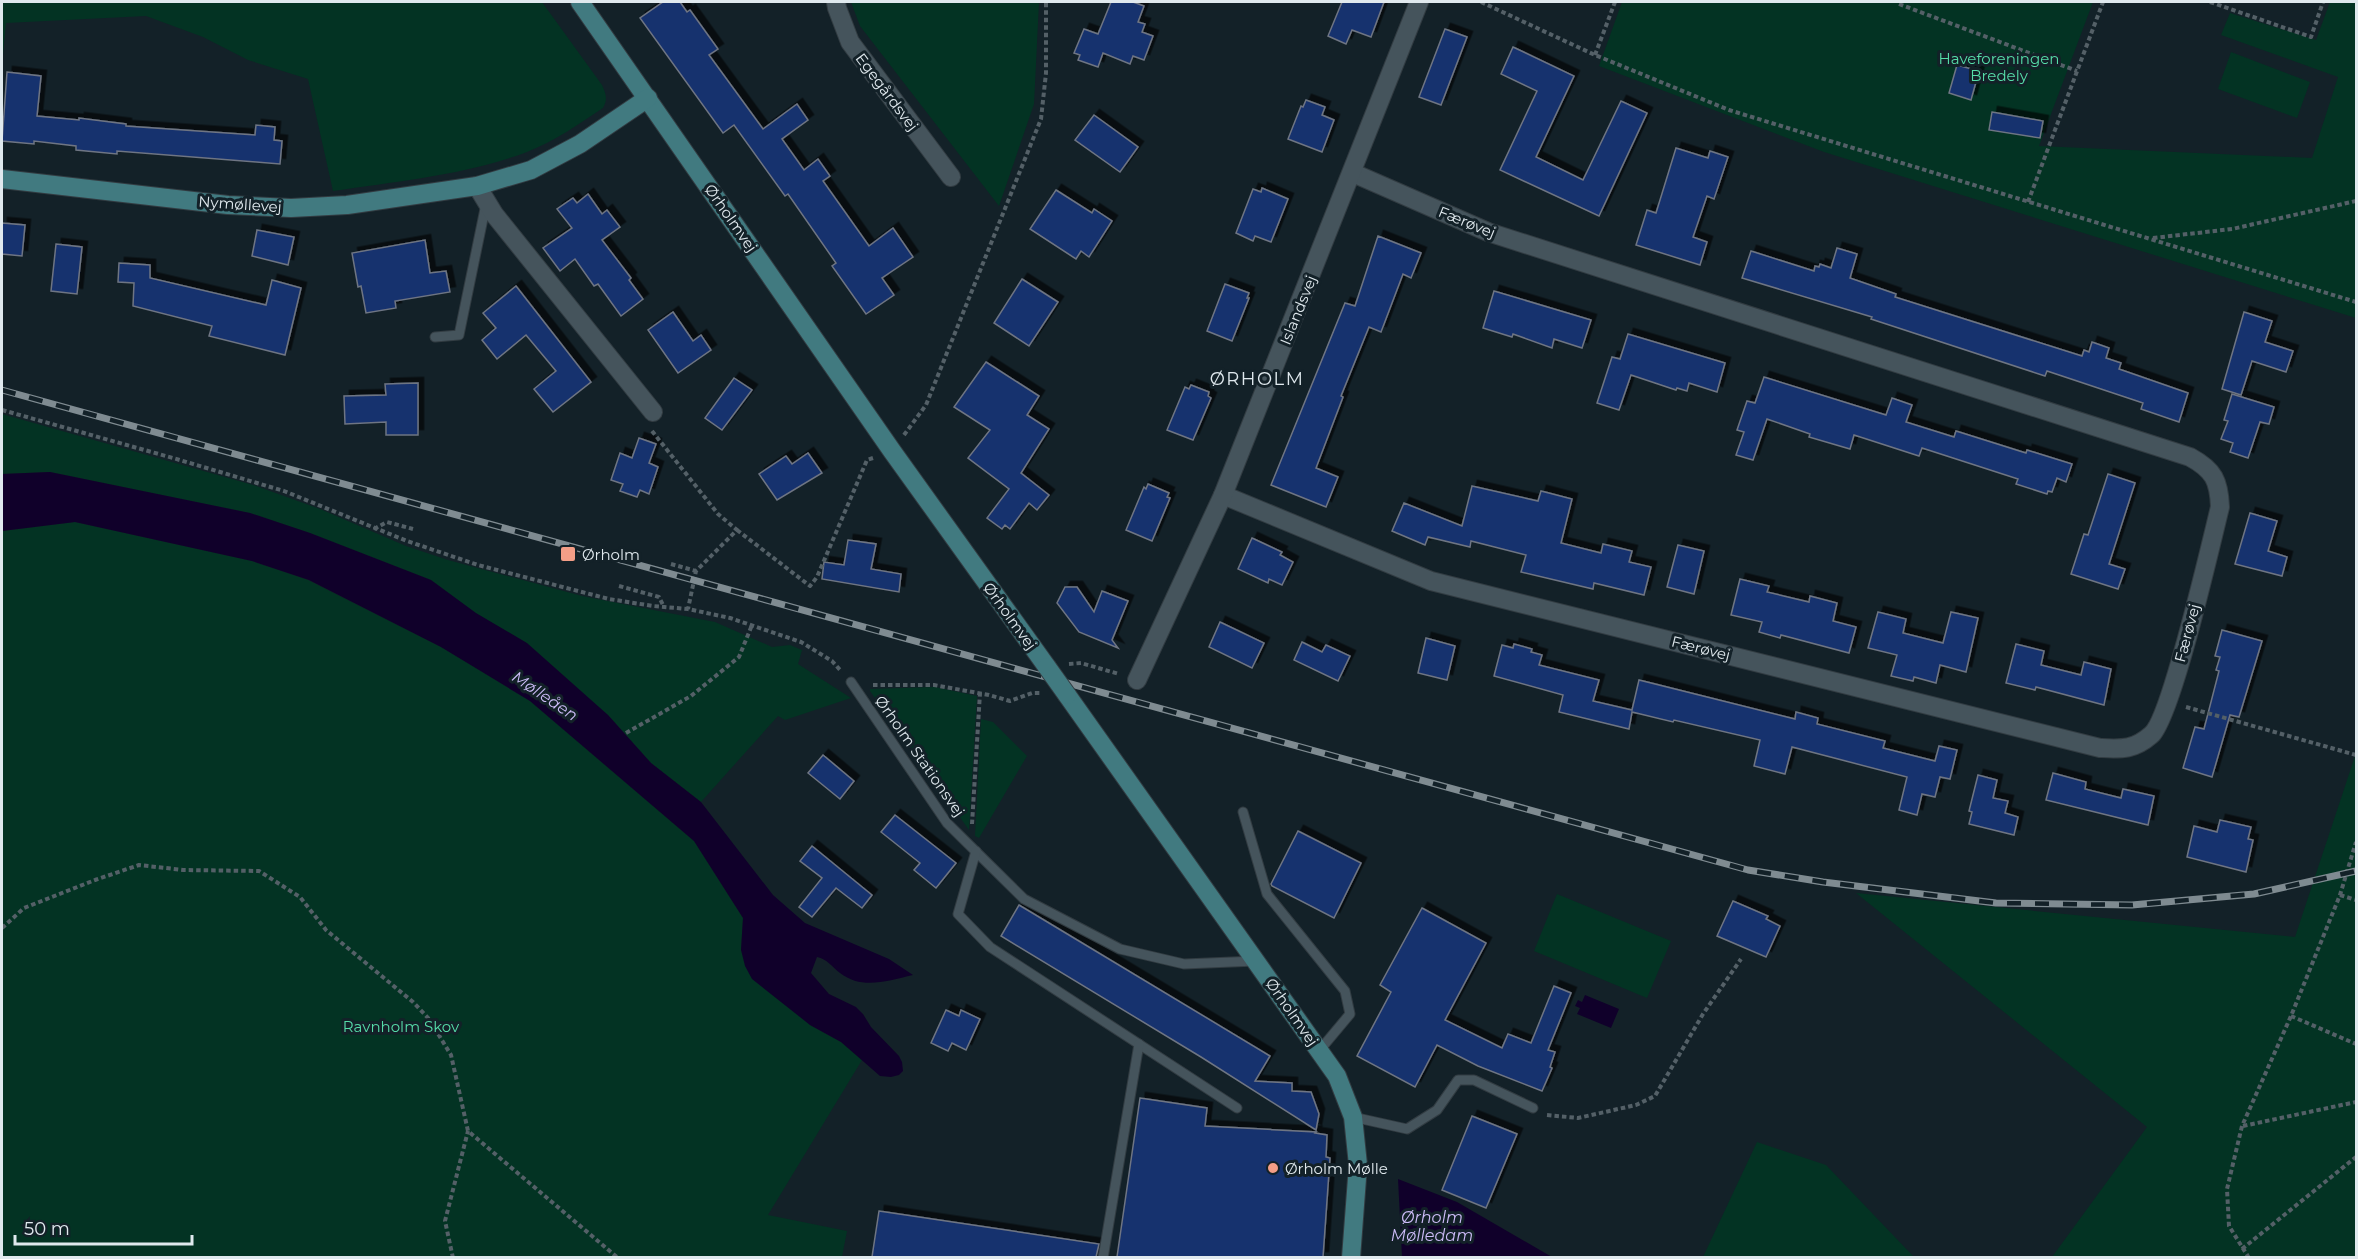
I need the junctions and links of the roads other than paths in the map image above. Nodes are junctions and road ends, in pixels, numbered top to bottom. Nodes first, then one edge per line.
1 (580, 2) edge
2 (836, 2) edge
3 (1419, 2) edge
4 (648, 98) junction
5 (1353, 173) junction
6 (951, 177) dead end
7 (2, 180) edge
8 (477, 186) junction
9 (487, 201) junction
10 (435, 337) dead end
11 (653, 412) road end
12 (1223, 495) junction
13 (1137, 680) road end
14 (851, 682) road end
15 (1243, 812) dead end
16 (976, 852) junction
17 (1256, 961) junction
18 (1139, 1044) junction
19 (1319, 1052) junction
20 (1237, 1108) dead end
21 (1533, 1108) road end
22 (1353, 1117) junction
23 (1103, 1257) edge
24 (1351, 1257) edge

1 - 4 street, Ørholmvej
2 - 6 street, Egegårdsvej
3 - 5 street, Islandsvej
4 - 8 street, Nymøllevej
4 - 17 street, Ørholmvej, bridge
5 - 12 street, Islandsvej
5 - 12 street, Færøvej
7 - 8 street, Nymøllevej
8 - 9 street
9 - 10 lane
9 - 11 street
12 - 13 street, Islandsvej
14 - 16 lane, Ørholm Stationsvej
15 - 19 lane
16 - 17 lane, Ørholm Stationsvej
16 - 18 lane
17 - 19 street, Ørholmvej
18 - 20 lane
18 - 23 lane
19 - 22 street, Ørholmvej
21 - 22 lane
22 - 24 street, Ørholmvej

